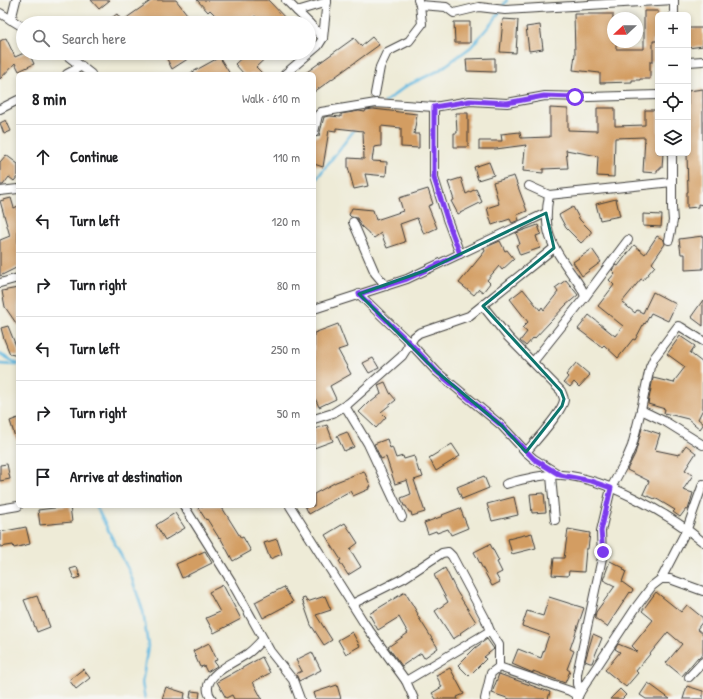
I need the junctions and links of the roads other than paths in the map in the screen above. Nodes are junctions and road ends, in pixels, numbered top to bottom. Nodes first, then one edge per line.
1 (16, 0) edge
2 (286, 0) edge
3 (489, 0) edge
4 (674, 0) edge
5 (327, 1) edge
6 (419, 2) edge
7 (488, 9) junction
8 (297, 11) junction
9 (674, 12) edge
10 (0, 13) edge
11 (302, 16) edge
12 (10, 20) junction
13 (16, 23) edge
14 (316, 30) edge
15 (323, 38) junction
16 (316, 48) edge
17 (74, 60) edge
18 (302, 60) edge
19 (703, 61) edge
20 (691, 62) edge
21 (82, 66) junction
22 (71, 72) edge
23 (89, 72) edge
24 (287, 72) edge
25 (375, 94) dead end
26 (655, 95) edge
27 (16, 101) edge
28 (434, 107) junction
29 (0, 109) edge
30 (316, 124) edge
31 (672, 156) edge
32 (672, 182) junction
33 (529, 186) dead end
34 (16, 189) edge
35 (0, 191) edge
36 (549, 195) junction
37 (546, 213) junction
38 (353, 222) dead end
39 (628, 240) dead end
40 (669, 240) dead end
41 (554, 248) junction
42 (460, 254) junction
43 (16, 279) edge
44 (0, 283) edge
45 (386, 286) junction
46 (359, 294) junction
47 (585, 297) junction
48 (482, 306) junction
49 (316, 308) edge
50 (703, 341) edge
51 (411, 344) junction
52 (533, 362) junction
53 (345, 406) junction
54 (641, 410) junction
55 (316, 418) edge
56 (703, 446) edge
57 (526, 452) junction
58 (555, 476) junction
59 (506, 484) dead end
60 (703, 484) edge
61 (611, 488) junction
62 (16, 506) edge
63 (185, 508) edge
64 (291, 508) edge
65 (0, 509) edge
66 (402, 517) dead end
67 (555, 520) dead end
68 (687, 529) junction
69 (703, 542) edge
70 (661, 579) junction
71 (703, 591) edge
72 (352, 604) junction
73 (490, 631) junction
74 (263, 639) junction
75 (703, 662) edge
76 (499, 667) junction
77 (689, 677) dead end
78 (406, 681) junction
79 (578, 696) edge
80 (212, 699) edge
81 (300, 699) edge
82 (414, 699) edge
83 (485, 699) edge

1 - 12 street
2 - 8 street
3 - 7 street
4 - 7 street
4 - 9 street
5 - 8 street
5 - 15 street
6 - 7 street
6 - 25 street
8 - 11 street
10 - 12 street
12 - 13 street
14 - 15 street
15 - 16 street
17 - 21 street
18 - 24 street
19 - 20 street
21 - 22 street
21 - 23 street
26 - 28 street
27 - 29 street
28 - 30 street
28 - 42 street
31 - 32 street
32 - 36 street
32 - 40 street
33 - 36 street
34 - 35 street
36 - 37 street
37 - 41 street
37 - 42 street
38 - 45 street
39 - 47 street
41 - 47 street
41 - 48 street
42 - 45 street
43 - 44 street
45 - 46 street
46 - 49 street
46 - 51 street
47 - 52 street
48 - 51 street
48 - 52 street
50 - 54 street
51 - 53 street
51 - 57 street
52 - 57 street
53 - 55 street
53 - 66 street
54 - 56 street
54 - 61 street
57 - 58 street
58 - 59 street
58 - 61 street
58 - 67 street
60 - 68 street
61 - 68 street
61 - 79 street
62 - 65 street
63 - 74 street
64 - 72 street
68 - 69 street
68 - 70 street
70 - 71 street
70 - 79 street
72 - 73 street
72 - 78 street
73 - 76 street
73 - 78 street
74 - 80 street
74 - 81 street
75 - 77 street
76 - 79 street
76 - 83 street
78 - 82 street

